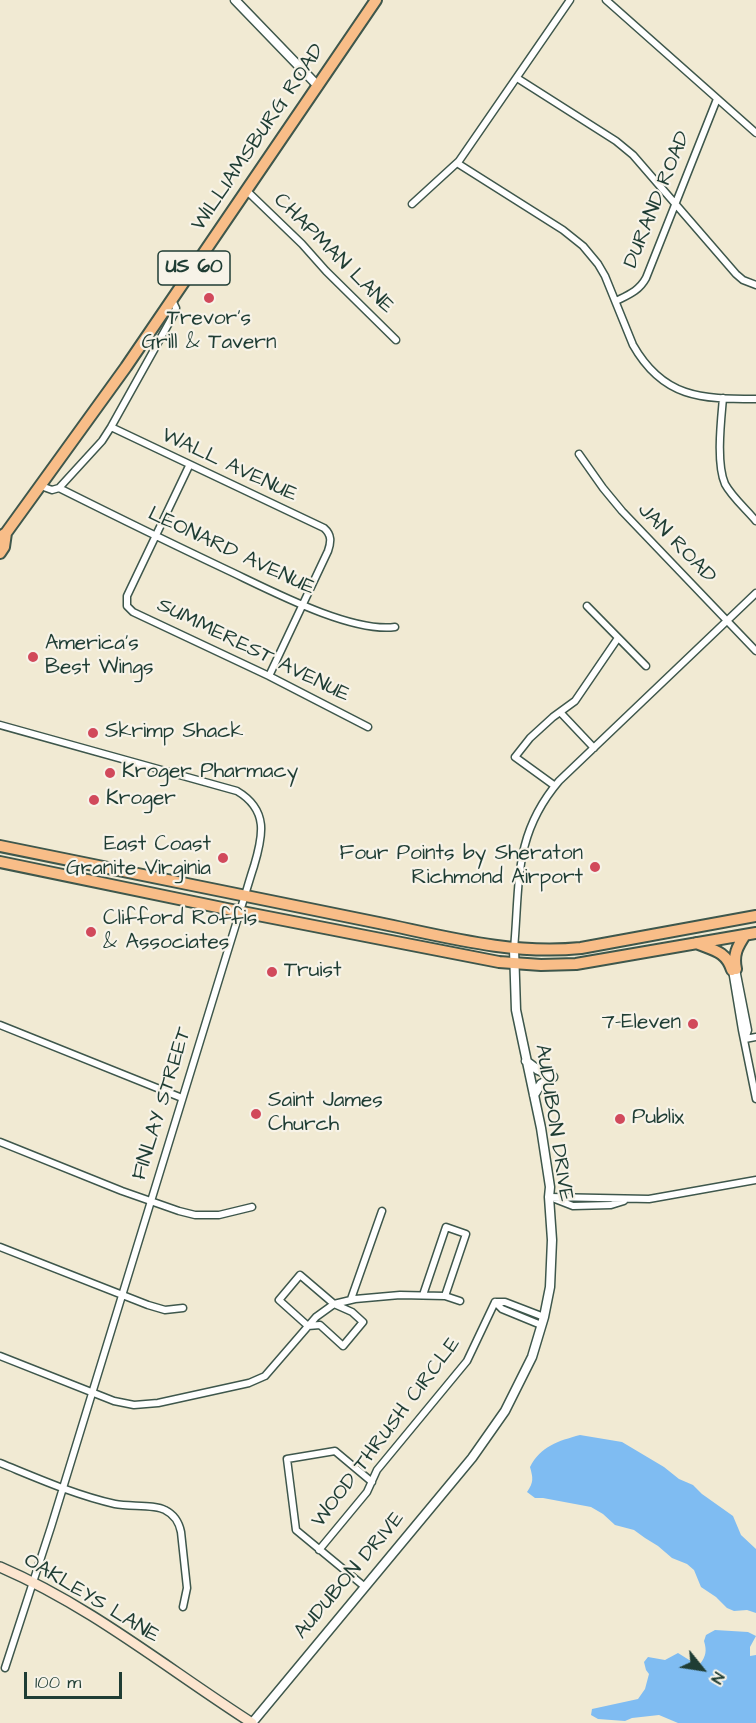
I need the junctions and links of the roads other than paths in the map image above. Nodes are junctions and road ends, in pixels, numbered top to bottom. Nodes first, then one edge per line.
1 (235, 0) edge
2 (376, 0) edge
3 (570, 0) edge
4 (606, 0) edge
5 (517, 78) junction
6 (318, 86) junction
7 (717, 99) junction
8 (756, 134) edge
9 (457, 163) junction
10 (247, 191) junction
11 (675, 203) junction
12 (412, 204) dead end
13 (756, 285) edge
14 (172, 300) junction
15 (616, 301) junction
16 (396, 340) dead end
17 (723, 398) junction
18 (756, 399) edge
19 (111, 428) junction
20 (579, 454) dead end
21 (189, 466) junction
22 (41, 486) junction
23 (58, 488) junction
24 (756, 521) edge
25 (2, 533) edge
26 (156, 536) junction
27 (0, 553) edge
28 (756, 593) edge
29 (303, 604) junction
30 (587, 606) dead end
31 (727, 621) junction
32 (395, 627) dead end
33 (618, 638) junction
34 (756, 651) edge
35 (646, 666) dead end
36 (269, 676) junction
37 (560, 712) junction
38 (0, 725) edge
39 (368, 727) dead end
40 (594, 747) junction
41 (555, 786) junction
42 (0, 846) edge
43 (0, 862) edge
44 (244, 897) junction
45 (240, 911) junction
46 (756, 916) edge
47 (750, 934) edge
48 (696, 943) junction
49 (514, 949) junction
50 (514, 963) junction
51 (734, 970) junction
52 (0, 1025) edge
53 (756, 1037) edge
54 (745, 1040) junction
55 (526, 1061) junction
56 (534, 1095) junction
57 (182, 1098) junction
58 (756, 1099) edge
59 (0, 1142) edge
60 (756, 1180) edge
61 (549, 1197) junction
62 (151, 1201) junction
63 (252, 1208) dead end
64 (382, 1211) dead end
65 (0, 1247) edge
66 (423, 1295) junction
67 (122, 1296) junction
68 (445, 1296) junction
69 (351, 1299) junction
70 (460, 1301) dead end
71 (333, 1304) junction
72 (183, 1308) dead end
73 (543, 1321) junction
74 (308, 1326) junction
75 (0, 1356) edge
76 (91, 1393) junction
77 (0, 1463) edge
78 (372, 1482) junction
79 (63, 1488) junction
80 (319, 1550) junction
81 (0, 1567) edge
82 (34, 1583) junction
83 (365, 1587) junction
84 (183, 1607) dead end
85 (5, 1668) dead end
86 (252, 1723) edge

1 - 6 street
2 - 6 main road, WILLIAMSBURG ROAD / US 60
3 - 5 street
4 - 7 street
5 - 9 street
5 - 11 street
6 - 10 main road, WILLIAMSBURG ROAD / US 60
7 - 8 street
7 - 11 street, DURAND ROAD
9 - 12 street
9 - 15 street
10 - 14 main road, WILLIAMSBURG ROAD / US 60
10 - 16 street, CHAPMAN LANE
11 - 13 street
11 - 15 street, DURAND ROAD
14 - 19 street
14 - 22 main road, WILLIAMSBURG ROAD / US 60
15 - 17 street
17 - 18 street
17 - 24 street
19 - 21 street, WALL AVENUE
19 - 23 street
20 - 31 street, JAN ROAD
21 - 26 street
21 - 29 street, WALL AVENUE
22 - 23 street, LEONARD AVENUE
22 - 25 main road, WILLIAMSBURG ROAD / US 60
23 - 26 street, LEONARD AVENUE
25 - 27 main road, WILLIAMSBURG ROAD / US 60
26 - 29 street, LEONARD AVENUE
26 - 36 street, SUMMEREST AVENUE
28 - 31 street, AUDUBON DRIVE
29 - 32 street, LEONARD AVENUE
29 - 36 street
30 - 33 street
31 - 34 street, JAN ROAD
31 - 40 street, AUDUBON DRIVE
33 - 35 street
33 - 37 street
36 - 39 street, SUMMEREST AVENUE
37 - 40 street
37 - 41 street
38 - 44 street, FINLAY STREET
40 - 41 street, AUDUBON DRIVE
41 - 49 street, AUDUBON DRIVE
42 - 44 main road
43 - 45 main road
44 - 45 street, FINLAY STREET
44 - 49 main road
45 - 50 main road
45 - 57 street, FINLAY STREET
46 - 49 main road
47 - 48 main road
47 - 51 main road
48 - 50 main road
48 - 51 main road
49 - 50 street, AUDUBON DRIVE
50 - 55 street, AUDUBON DRIVE
51 - 54 street
52 - 57 street
53 - 54 street
54 - 58 street
55 - 56 street, AUDUBON DRIVE
55 - 56 street
56 - 61 street, AUDUBON DRIVE
57 - 62 street, FINLAY STREET
59 - 62 street
60 - 61 street
61 - 73 street, AUDUBON DRIVE
62 - 63 street
62 - 67 street, FINLAY STREET
64 - 69 street
65 - 67 street
66 - 68 street
66 - 68 street
66 - 69 street
67 - 72 street
67 - 76 street, FINLAY STREET
68 - 70 street
69 - 71 street
71 - 74 street
71 - 74 street
71 - 74 street
73 - 78 street, WOOD THRUSH CIRCLE
73 - 83 street, AUDUBON DRIVE
74 - 76 street
75 - 76 street
76 - 79 street, FINLAY STREET
77 - 79 street
78 - 80 street, WOOD THRUSH CIRCLE
78 - 80 street
79 - 82 street, FINLAY STREET
79 - 84 street
80 - 83 street
81 - 82 main road, OAKLEYS LANE
82 - 85 street, FINLAY STREET
82 - 86 main road, OAKLEYS LANE
83 - 86 street, AUDUBON DRIVE

